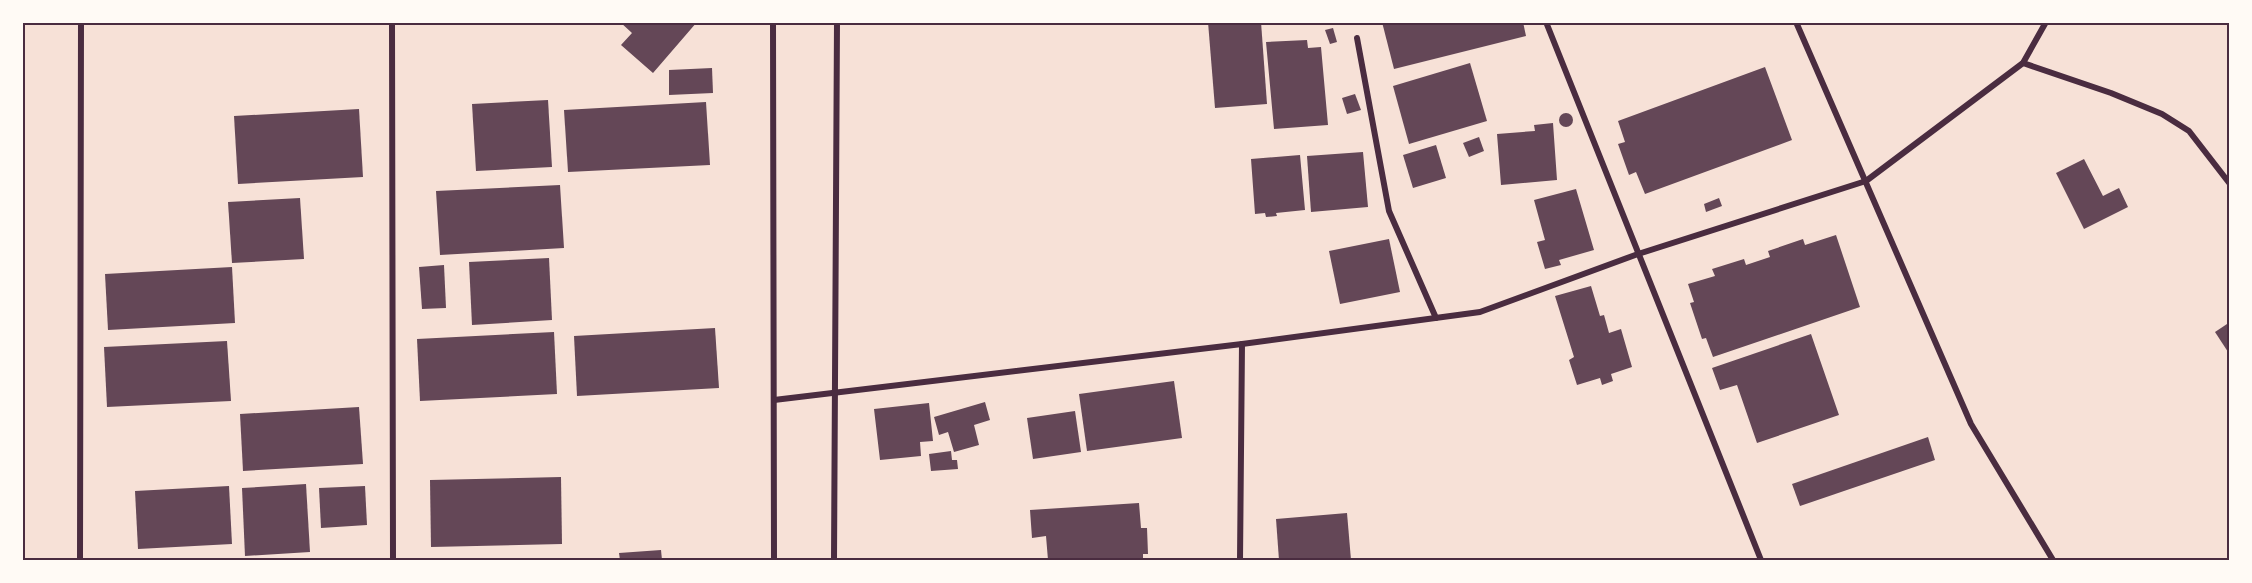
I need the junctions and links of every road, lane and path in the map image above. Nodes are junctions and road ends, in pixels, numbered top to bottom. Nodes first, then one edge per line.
1 (81, 22) edge
2 (392, 22) edge
3 (773, 22) edge
4 (837, 22) edge
5 (1546, 22) edge
6 (1796, 22) edge
7 (2046, 22) edge
8 (1357, 38) dead end
9 (2023, 63) junction
10 (1866, 181) junction
11 (2229, 184) edge
12 (1638, 254) junction
13 (1436, 318) junction
14 (1242, 344) junction
15 (835, 394) junction
16 (774, 400) junction
17 (80, 561) edge
18 (393, 561) edge
19 (774, 561) edge
20 (834, 561) edge
21 (1240, 561) edge
22 (1761, 561) edge
23 (2053, 561) edge

1 - 17 street
2 - 18 street
3 - 16 street
4 - 15 street
5 - 12 street
6 - 10 street
7 - 9 street
8 - 13 street
9 - 10 street
9 - 11 street
10 - 12 street
10 - 23 street
12 - 13 street
12 - 22 street
13 - 14 street
14 - 15 street
14 - 21 street
15 - 16 street
15 - 20 street
16 - 19 street

